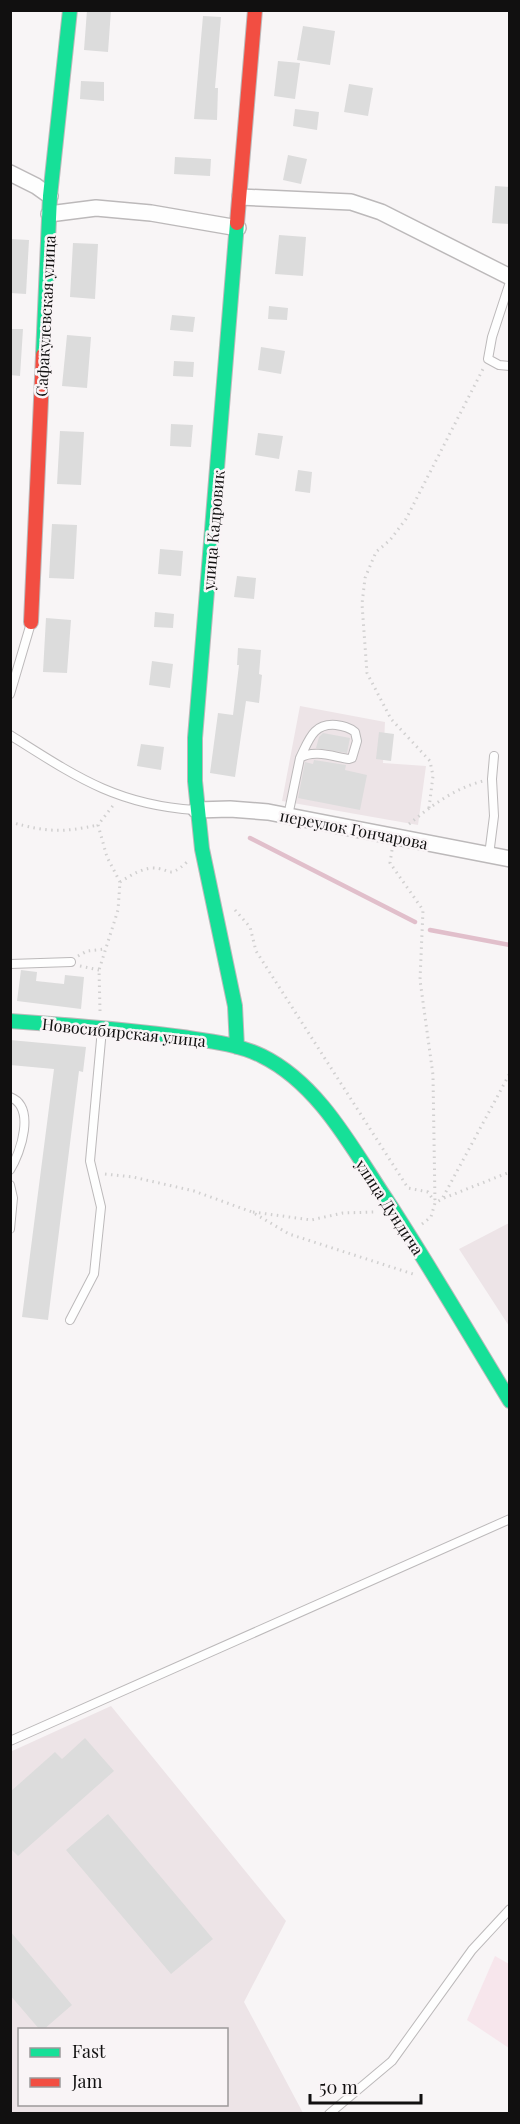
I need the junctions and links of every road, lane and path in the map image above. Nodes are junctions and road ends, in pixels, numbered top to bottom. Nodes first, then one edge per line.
1 (70, 10) edge
2 (255, 10) edge
3 (10, 173) edge
4 (50, 196) junction
5 (240, 197) junction
6 (49, 214) junction
7 (238, 228) junction
8 (510, 279) edge
9 (488, 359) junction
10 (510, 366) edge
11 (31, 622) joint
12 (14, 670) edge
13 (10, 694) edge
14 (10, 735) edge
15 (494, 756) dead end
16 (300, 758) junction
17 (492, 778) junction
18 (120, 797) junction
19 (429, 808) junction
20 (196, 810) junction
21 (288, 816) junction
22 (10, 822) edge
23 (98, 825) junction
24 (394, 837) junction
25 (202, 849) junction
26 (489, 855) junction
27 (510, 859) edge
28 (120, 882) junction
29 (234, 908) dead end
30 (105, 949) junction
31 (71, 962) junction
32 (10, 964) edge
33 (99, 970) junction
34 (10, 1021) edge
35 (102, 1028) junction
36 (237, 1047) junction
37 (510, 1073) edge
38 (10, 1097) edge
39 (10, 1170) edge
40 (93, 1172) junction
41 (510, 1172) edge
42 (10, 1185) edge
43 (442, 1199) junction
44 (435, 1203) junction
45 (393, 1211) junction
46 (252, 1212) junction
47 (10, 1229) edge
48 (408, 1233) junction
49 (423, 1277) dead end
50 (70, 1320) dead end
51 (510, 1401) edge
52 (510, 1520) edge
53 (10, 1740) edge
54 (510, 1909) edge
55 (329, 2114) edge

1 - 4 street, Сафакулевская улица
2 - 5 street, улица Кадровик
3 - 4 street
4 - 6 street, Сафакулевская улица
5 - 7 street, улица Кадровик
5 - 8 street
6 - 7 street
6 - 11 street, Сафакулевская улица
7 - 20 street, улица Кадровик
8 - 9 lane
9 - 10 lane
9 - 19 path
11 - 12 lane
12 - 13 lane
14 - 18 lane
15 - 17 lane
16 - 16 lane
16 - 21 lane
17 - 19 path
17 - 26 lane
18 - 20 lane
18 - 23 path
19 - 24 path
20 - 21 street, переулок Гончарова
20 - 25 street, улица Кадровик
21 - 24 street, переулок Гончарова
22 - 23 path
23 - 28 path
24 - 26 street, переулок Гончарова
24 - 44 path
25 - 28 path
25 - 36 street, улица Кадровик
26 - 27 street, переулок Гончарова
28 - 30 path
29 - 44 path
30 - 31 path
30 - 33 path
31 - 32 lane
31 - 33 path
33 - 35 path
34 - 35 street, Новосибирская улица
35 - 36 street, Новосибирская улица
35 - 40 lane
36 - 45 street, улица Дундича
37 - 43 path
38 - 39 lane
40 - 46 path
40 - 50 lane
41 - 43 path
42 - 47 lane
43 - 44 path
44 - 48 path
45 - 46 path
45 - 48 street, улица Дундича
46 - 49 path
48 - 51 street, улица Дундича
52 - 53 lane
54 - 55 lane

